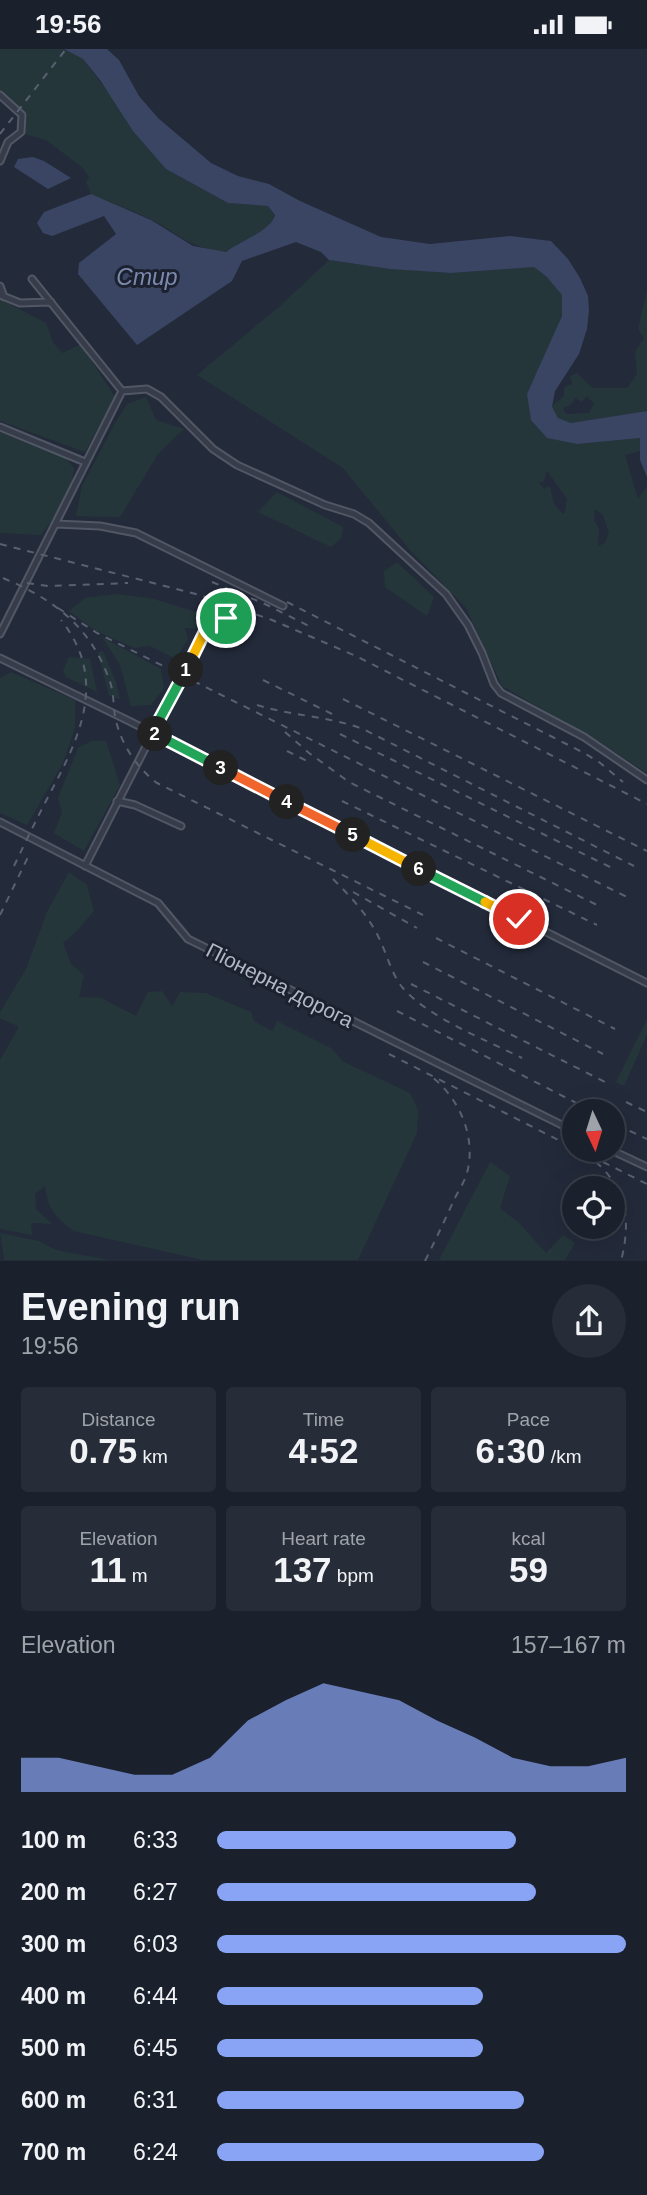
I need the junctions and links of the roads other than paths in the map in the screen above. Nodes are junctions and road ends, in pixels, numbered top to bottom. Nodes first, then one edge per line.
1 (0, 95) edge
2 (0, 161) edge
3 (32, 279) dead end
4 (0, 286) edge
5 (2, 296) edge
6 (51, 302) junction
7 (122, 391) junction
8 (0, 427) edge
9 (85, 462) junction
10 (56, 524) junction
11 (283, 605) dead end
12 (226, 618) dead end
13 (0, 634) edge
14 (0, 658) edge
15 (152, 733) junction
16 (647, 780) edge
17 (117, 801) junction
18 (0, 822) edge
19 (181, 826) dead end
20 (85, 866) junction
21 (647, 983) edge
22 (562, 1125) edge
23 (625, 1157) edge
24 (647, 1167) edge

1 - 2 street
3 - 6 street
4 - 5 street
5 - 6 street
6 - 7 street
7 - 9 street
7 - 16 street
8 - 9 street
9 - 10 street
10 - 11 street
10 - 13 street
12 - 15 street
14 - 15 street
15 - 17 street
15 - 21 street
17 - 19 street
17 - 20 street
18 - 20 street, Піонерна дорога
20 - 22 street, Піонерна дорога
23 - 24 street

